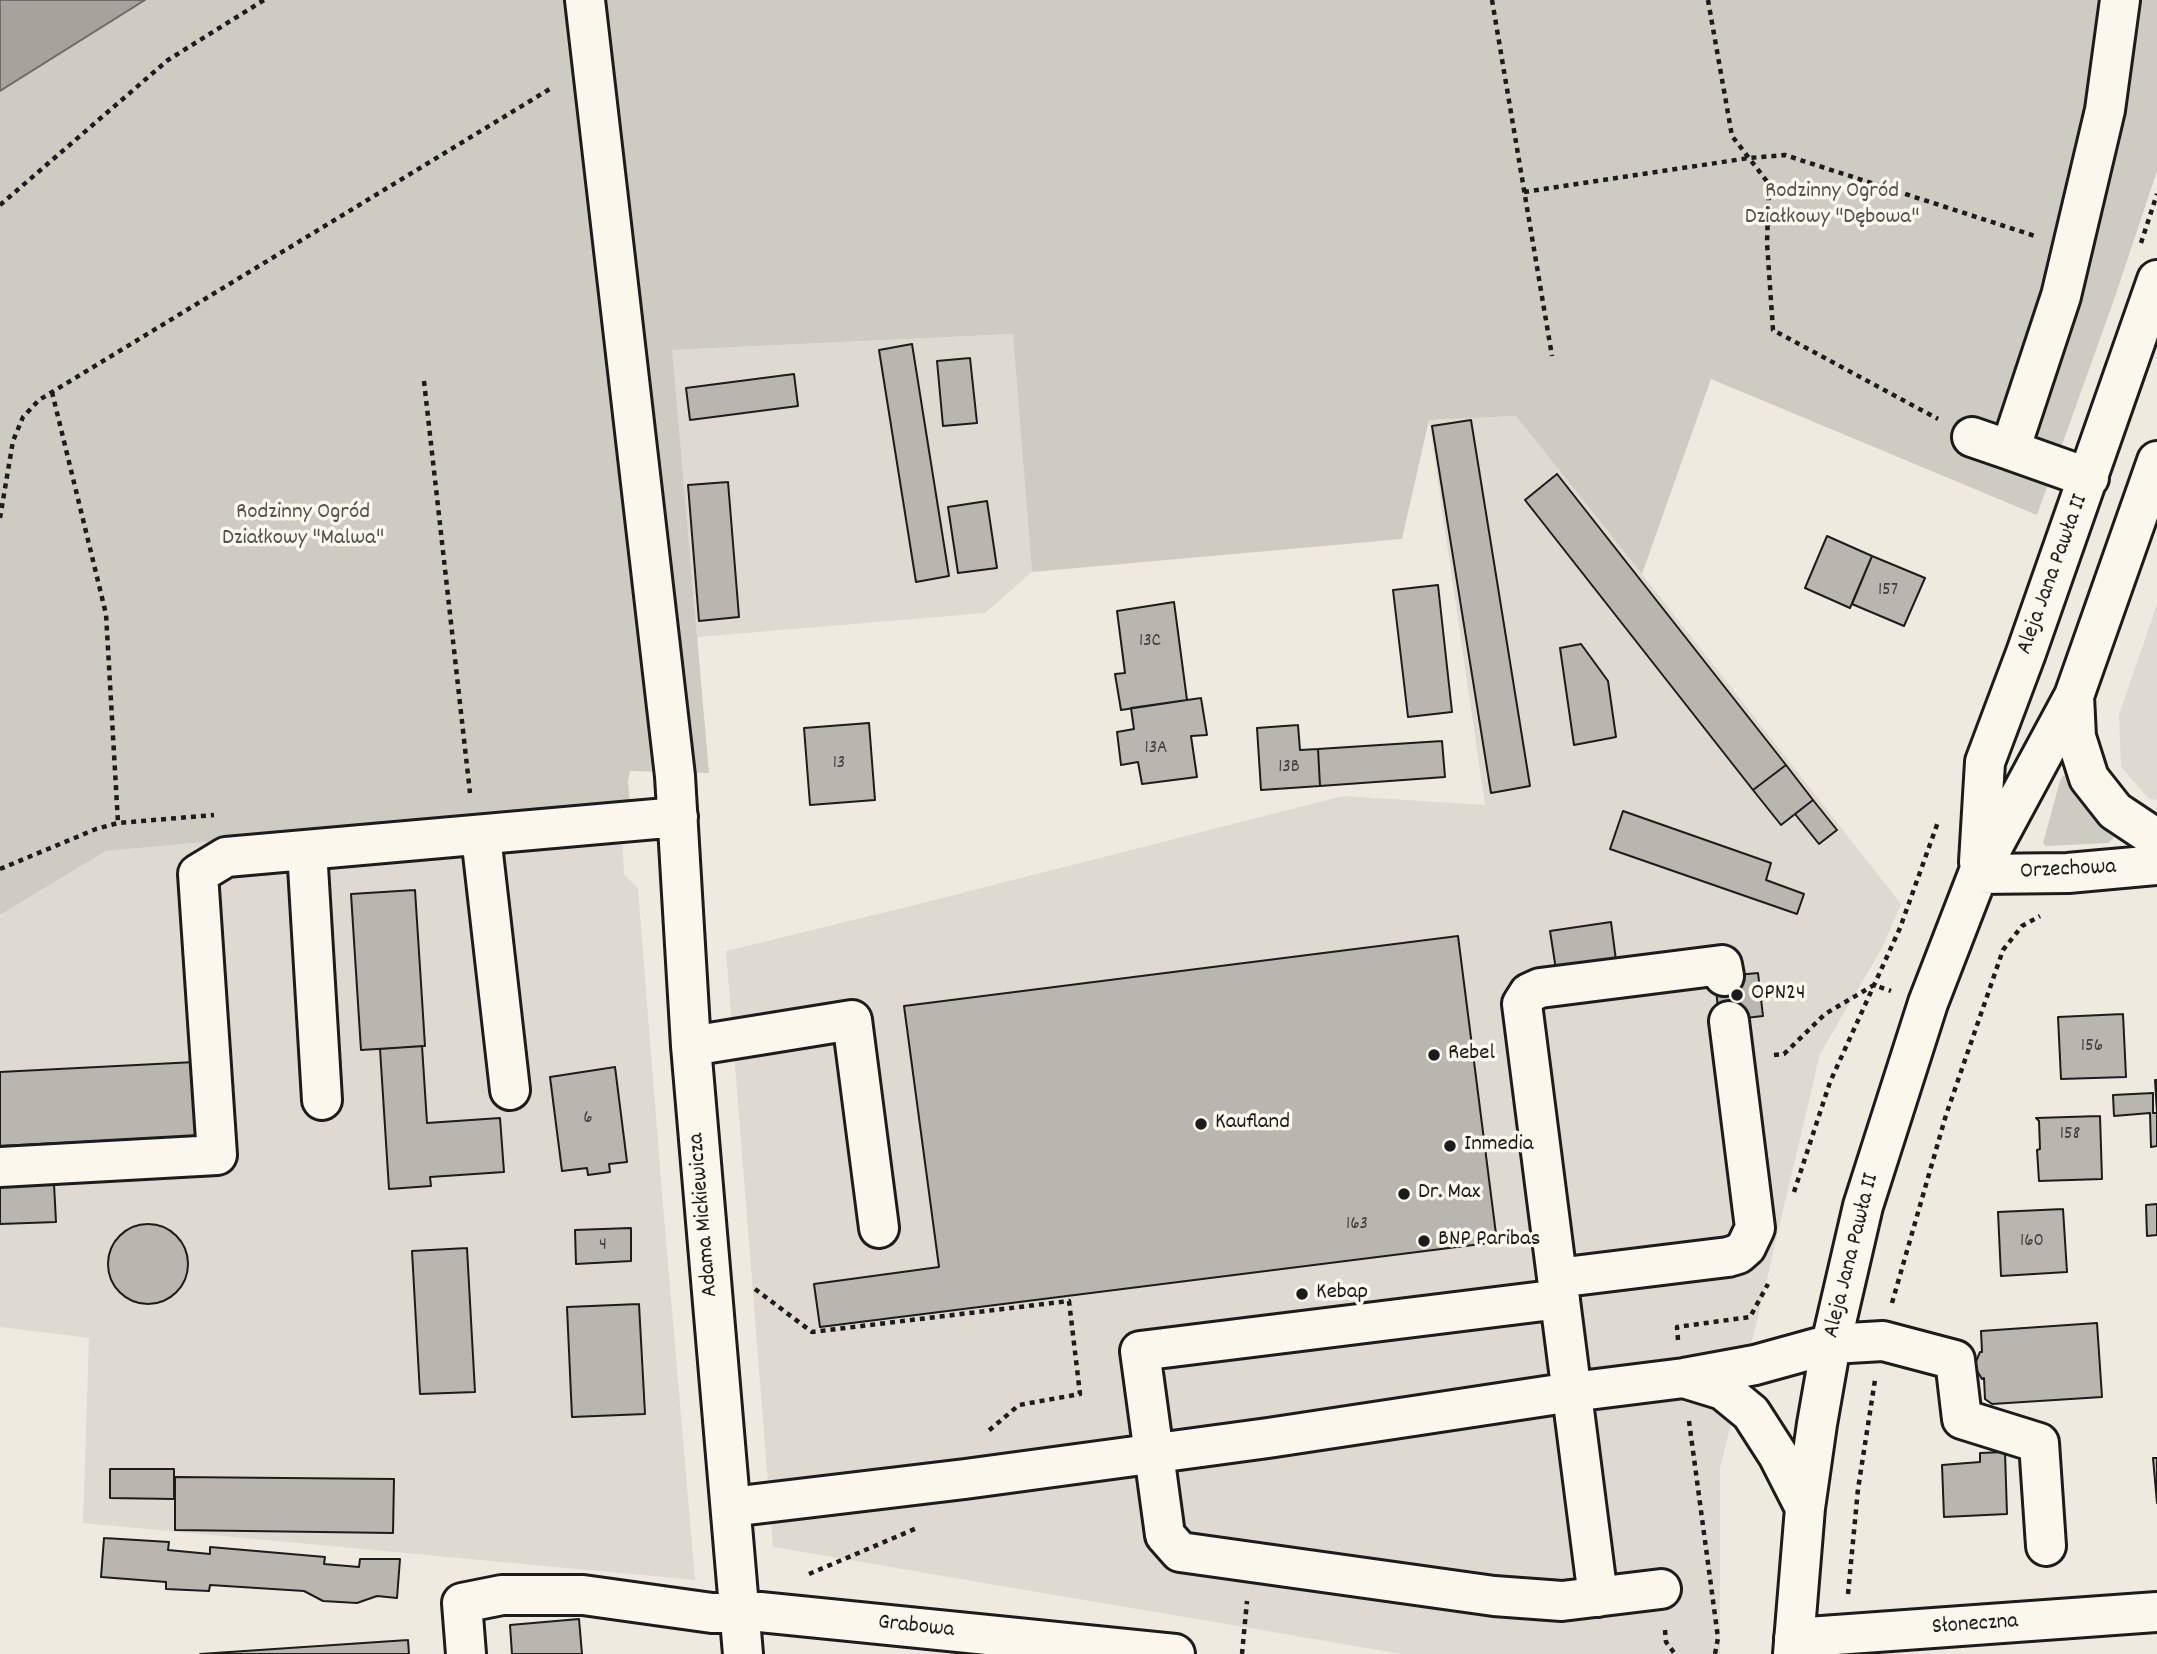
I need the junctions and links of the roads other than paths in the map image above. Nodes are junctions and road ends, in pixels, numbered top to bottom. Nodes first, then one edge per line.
1 (585, 0) edge
2 (2120, 0) edge
3 (2157, 280) edge
4 (1972, 437) road end
5 (2010, 450) junction
6 (2157, 461) edge
7 (2089, 478) junction
8 (2074, 696) junction
9 (678, 817) junction
10 (481, 836) junction
11 (2157, 839) edge
12 (307, 850) junction
13 (2157, 866) edge
14 (1978, 874) junction
15 (1724, 976) dead end
16 (1729, 1021) dead end
17 (691, 1046) junction
18 (510, 1090) dead end
19 (322, 1100) dead end
20 (0, 1167) edge
21 (879, 1228) dead end
22 (1559, 1289) junction
23 (1831, 1343) junction
24 (1684, 1377) junction
25 (1572, 1392) junction
26 (1154, 1454) junction
27 (731, 1507) junction
28 (1805, 1508) junction
29 (2046, 1546) dead end
30 (1661, 1589) dead end
31 (1598, 1597) junction
32 (2157, 1612) edge
33 (741, 1613) junction
34 (1793, 1646) edge
35 (466, 1654) edge
36 (743, 1654) edge
37 (1175, 1654) edge

1 - 9 street, Adama Mickiewicza
2 - 5 street
3 - 7 street, Aleja Jana Pawła II
4 - 5 street
5 - 7 street
6 - 8 street, Aleja Jana Pawła II
7 - 14 street, Aleja Jana Pawła II
8 - 11 street
8 - 14 street, Aleja Jana Pawła II
9 - 10 street
9 - 17 street, Adama Mickiewicza
10 - 12 street
10 - 18 street
12 - 19 street
12 - 20 street
13 - 14 street, Orzechowa
14 - 23 street, Aleja Jana Pawła II
15 - 22 street
16 - 22 street
17 - 21 street
17 - 27 street, Adama Mickiewicza
22 - 25 street
22 - 26 street
23 - 24 street
23 - 28 street, Aleja Jana Pawła II
23 - 29 street
24 - 25 street
24 - 28 street
25 - 26 street
25 - 31 street
26 - 27 street
26 - 31 street
27 - 33 street, Adama Mickiewicza
28 - 34 street, Aleja Jana Pawła II
30 - 31 street
32 - 34 street, Słoneczna
33 - 35 street, Grabowa
33 - 36 street, Adama Mickiewicza
33 - 37 street, Grabowa

